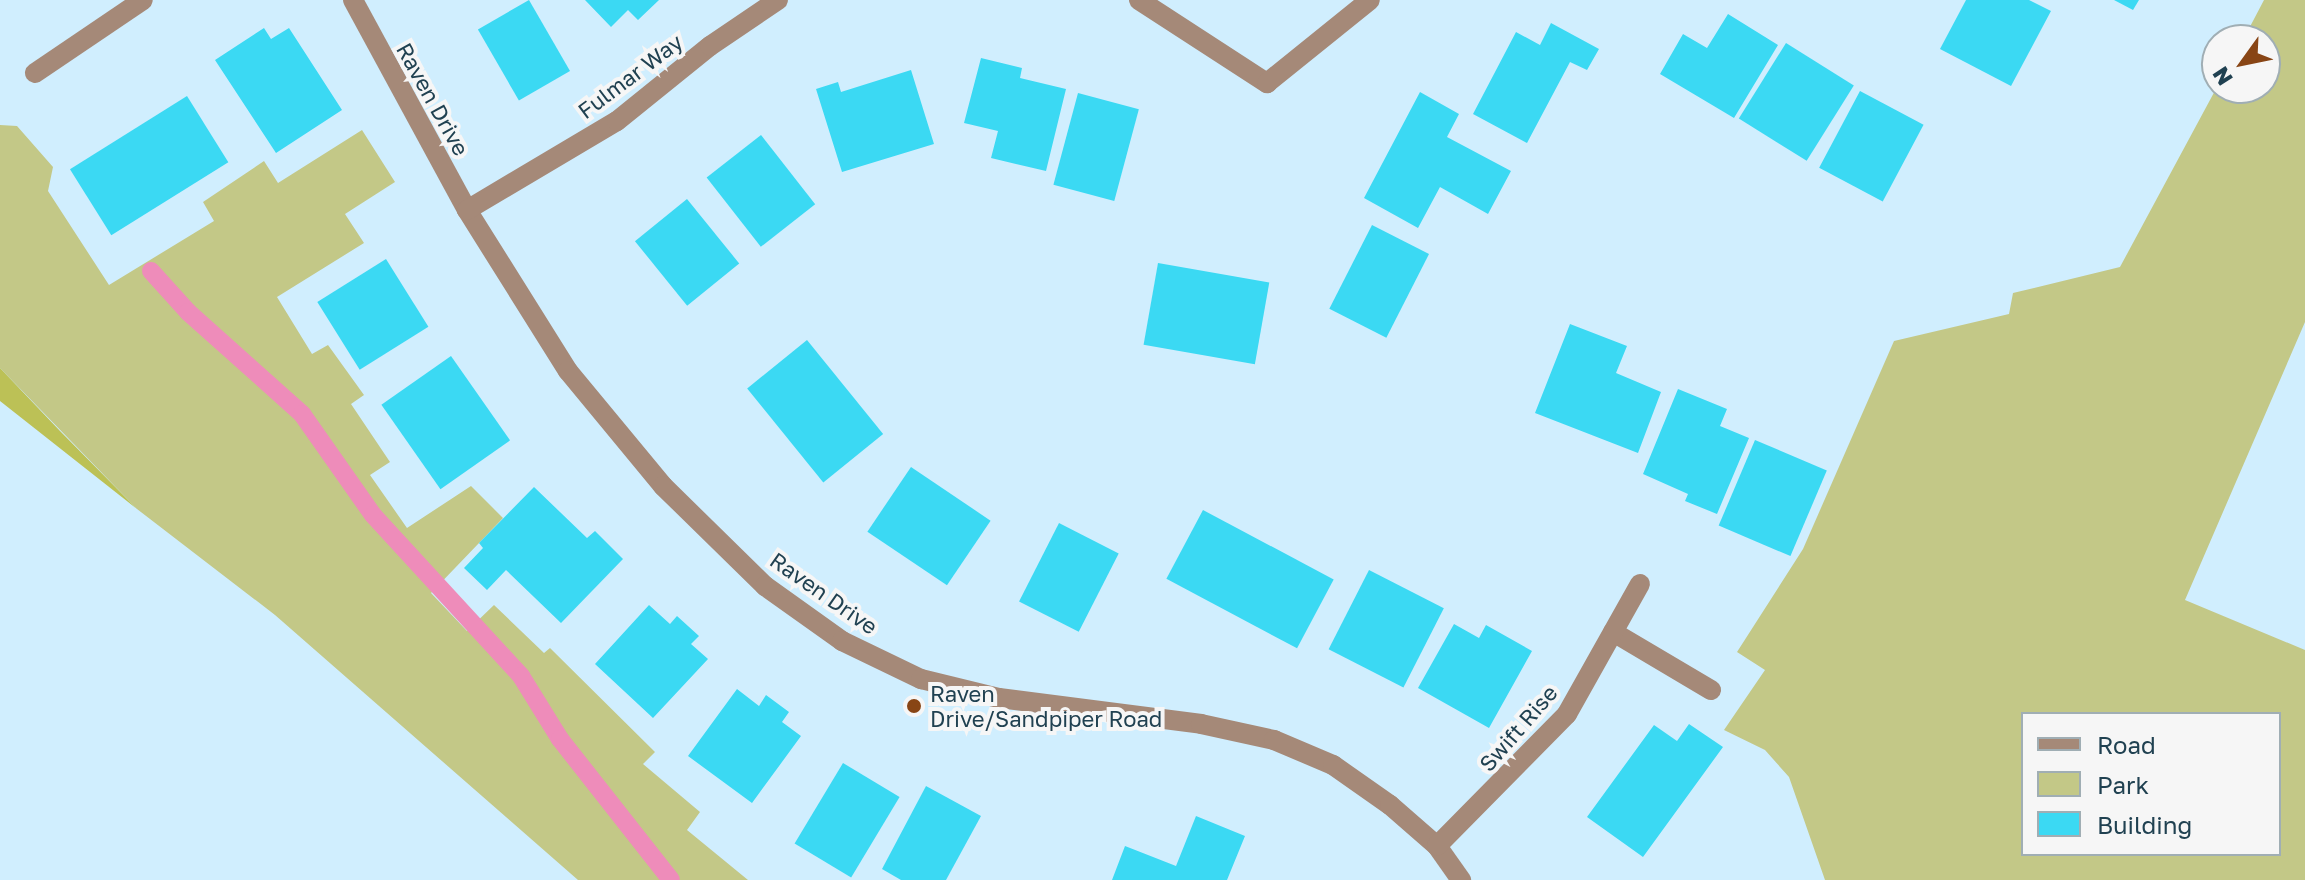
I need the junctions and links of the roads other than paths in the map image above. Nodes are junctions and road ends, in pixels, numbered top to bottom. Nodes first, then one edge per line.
1 (143, 0) edge
2 (353, 0) edge
3 (778, 0) edge
4 (1139, 0) edge
5 (1370, 0) edge
6 (35, 73) dead end
7 (467, 210) junction
8 (1640, 584) dead end
9 (1613, 632) junction
10 (1711, 690) dead end
11 (1437, 846) junction
12 (1461, 880) edge

1 - 6 street
2 - 7 street, Raven Drive
3 - 7 street, Fulmar Way
4 - 5 street
7 - 11 street, Raven Drive
8 - 9 street, Swift Rise
9 - 10 street
9 - 11 street, Swift Rise
11 - 12 street, Raven Drive

